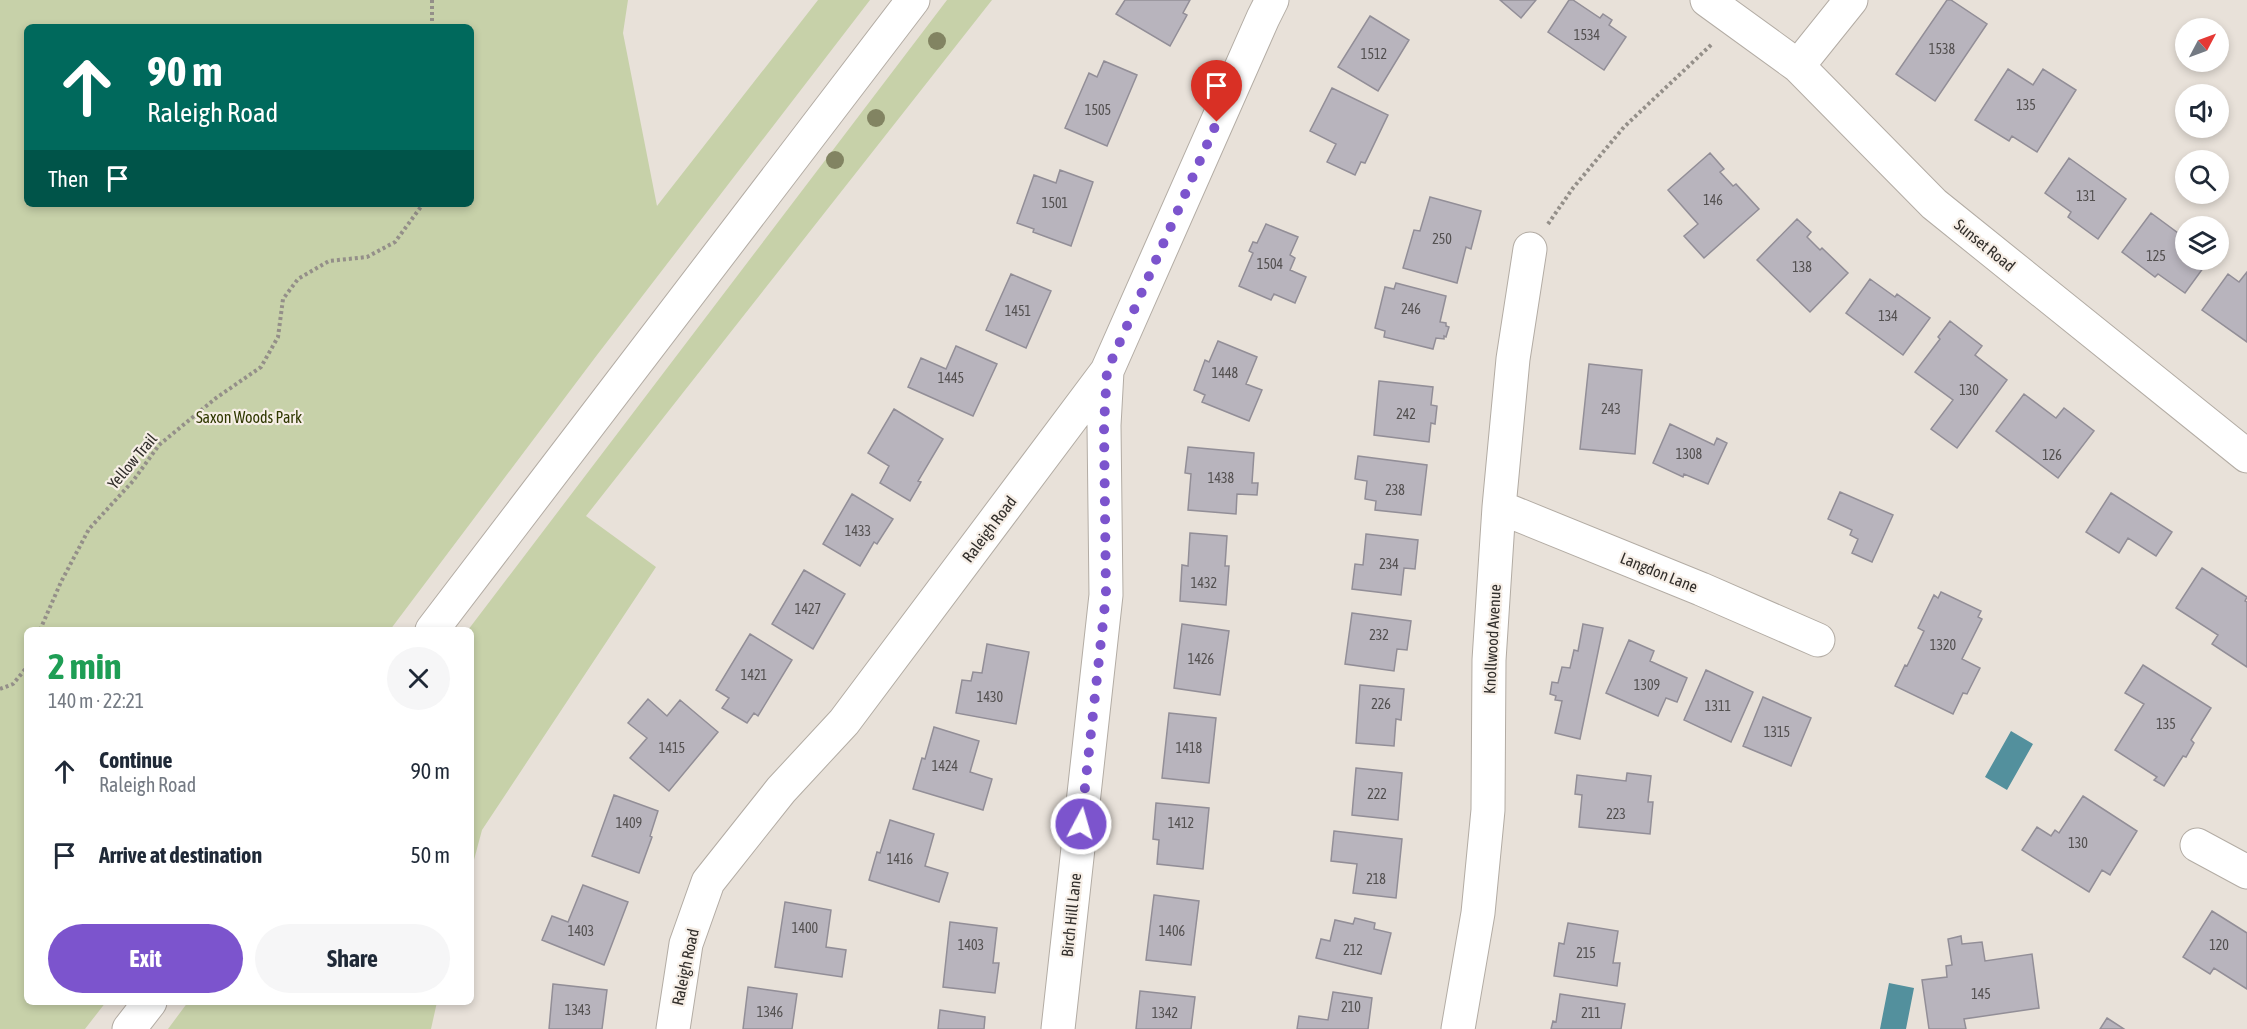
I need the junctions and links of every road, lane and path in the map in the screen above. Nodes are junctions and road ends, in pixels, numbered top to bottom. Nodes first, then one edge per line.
1 (432, 0) edge
2 (913, 0) edge
3 (1272, 0) edge
4 (1707, 0) edge
5 (1851, 0) edge
6 (1736, 22) junction
7 (432, 24) edge
8 (1798, 66) junction
9 (421, 207) edge
10 (1530, 249) joint
11 (1107, 371) junction
12 (2247, 456) edge
13 (1499, 507) junction
14 (41, 627) edge
15 (434, 627) edge
16 (1818, 639) dead end
17 (24, 671) edge
18 (0, 689) edge
19 (2197, 845) dead end
20 (2247, 872) edge
21 (148, 1005) edge
22 (129, 1029) edge
23 (673, 1029) edge
24 (1058, 1029) edge
25 (1458, 1029) edge

1 - 7 path
2 - 15 main road
3 - 11 main road, Raleigh Road
4 - 6 main road
5 - 8 main road
6 - 8 main road, Sunset Road
6 - 10 path
8 - 12 main road, Sunset Road
9 - 14 path, Yellow Trail
10 - 13 main road, Knollwood Avenue
11 - 23 main road, Raleigh Road
11 - 24 main road, Birch Hill Lane
13 - 16 main road, Langdon Lane
13 - 25 main road, Knollwood Avenue
17 - 18 path
19 - 20 main road
21 - 22 main road

